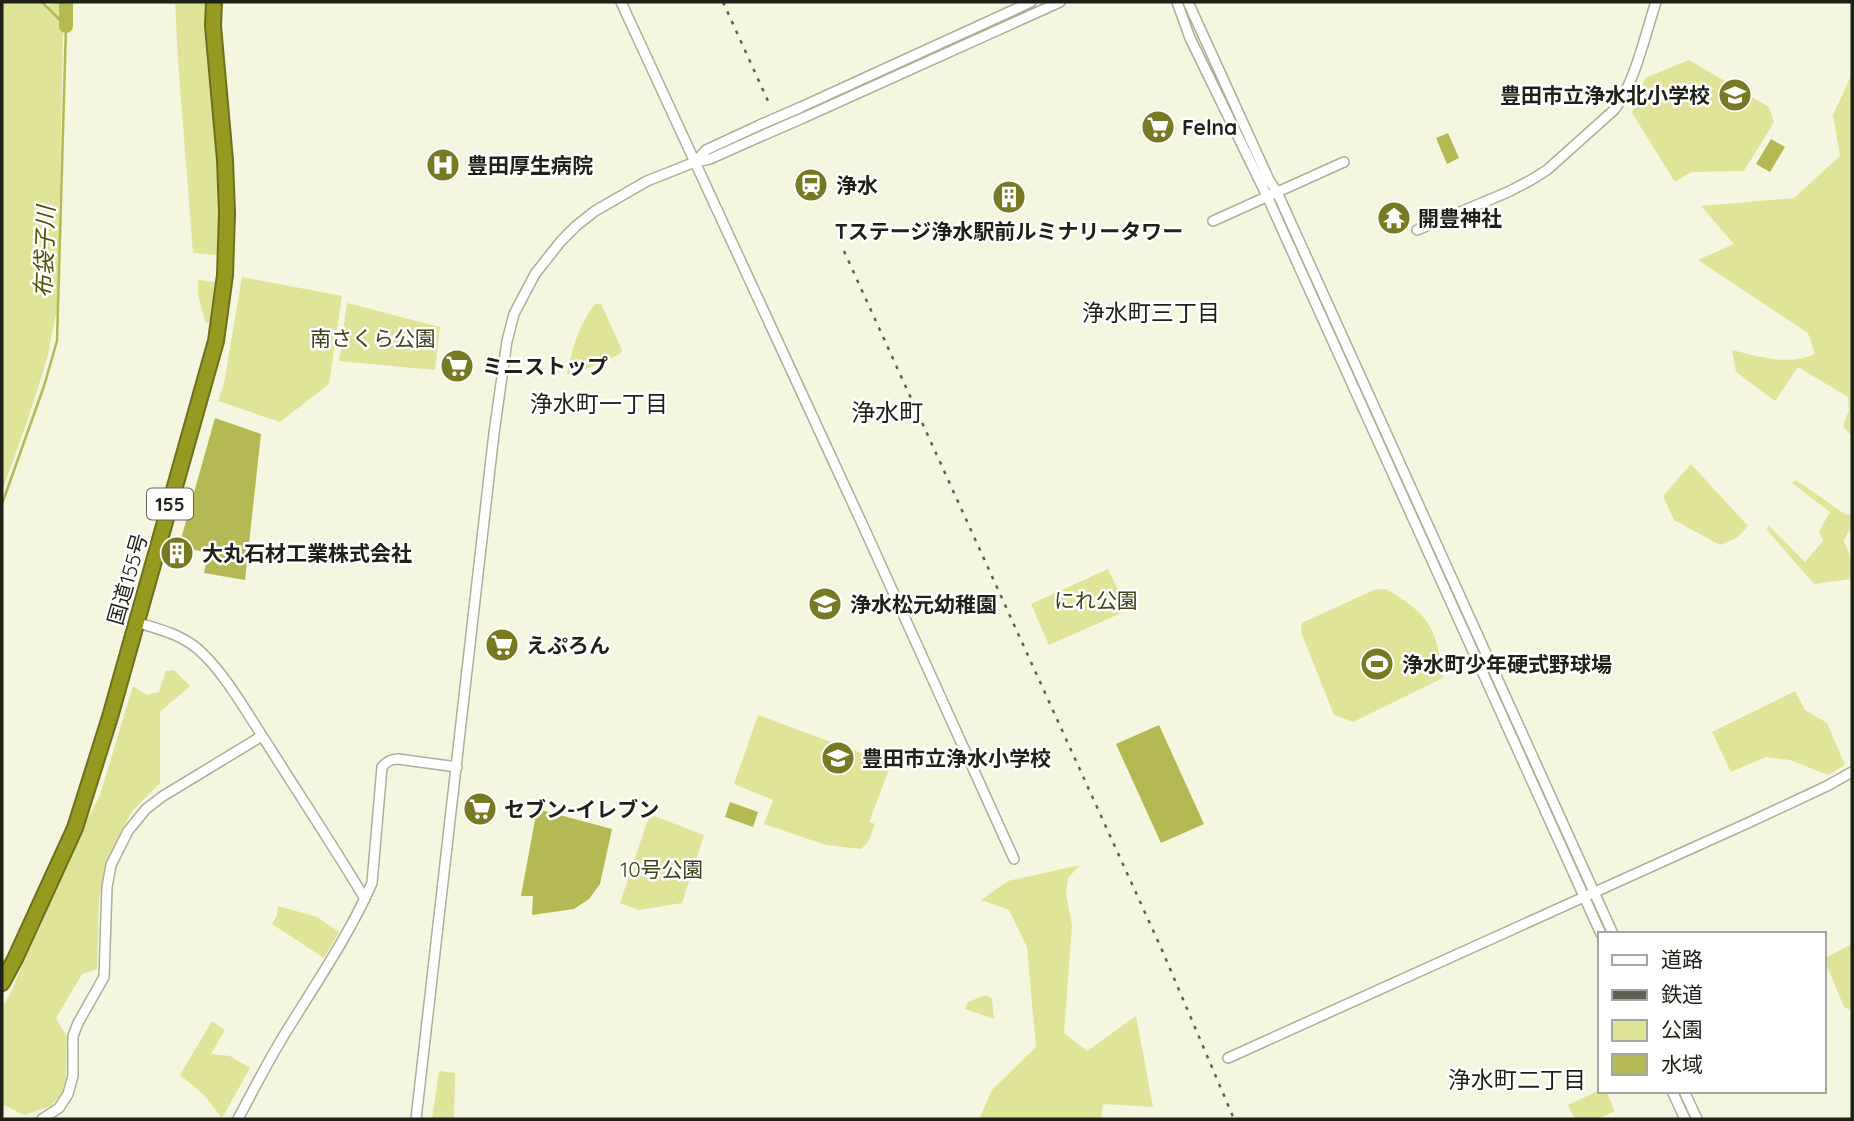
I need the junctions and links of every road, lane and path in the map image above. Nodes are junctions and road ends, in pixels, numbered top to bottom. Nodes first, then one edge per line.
1 (214, 2) edge
2 (621, 2) edge
3 (1031, 2) edge
4 (1060, 2) edge
5 (1177, 2) edge
6 (1188, 2) edge
7 (1656, 2) edge
8 (801, 113) junction
9 (695, 162) junction
10 (1344, 162) dead end
11 (1272, 194) junction
12 (1213, 220) dead end
13 (1417, 230) dead end
14 (136, 622) junction
15 (262, 736) junction
16 (457, 767) junction
17 (1852, 772) edge
18 (1014, 859) dead end
19 (1595, 891) junction
20 (1584, 897) junction
21 (365, 899) junction
22 (1600, 932) edge
23 (1613, 932) edge
24 (2, 983) edge
25 (1228, 1058) dead end
26 (1673, 1093) edge
27 (1685, 1093) edge
28 (42, 1119) edge
29 (238, 1119) edge
30 (416, 1119) edge
31 (1685, 1119) edge
32 (1696, 1119) edge

1 - 14 highway, 国道155号 / 155
2 - 9 street
3 - 8 street
4 - 8 street
5 - 11 street
6 - 11 street
7 - 13 street
8 - 9 street, bridge
8 - 9 street, bridge
9 - 16 street
9 - 18 street
10 - 11 street
11 - 12 street
11 - 19 street
11 - 20 street
14 - 15 street
14 - 24 highway, 国道155号 / 155
15 - 21 street
15 - 28 street
16 - 21 street
16 - 30 street
17 - 19 street
19 - 20 street
19 - 23 street
20 - 22 street
20 - 25 street
21 - 29 street
26 - 31 street
27 - 32 street

